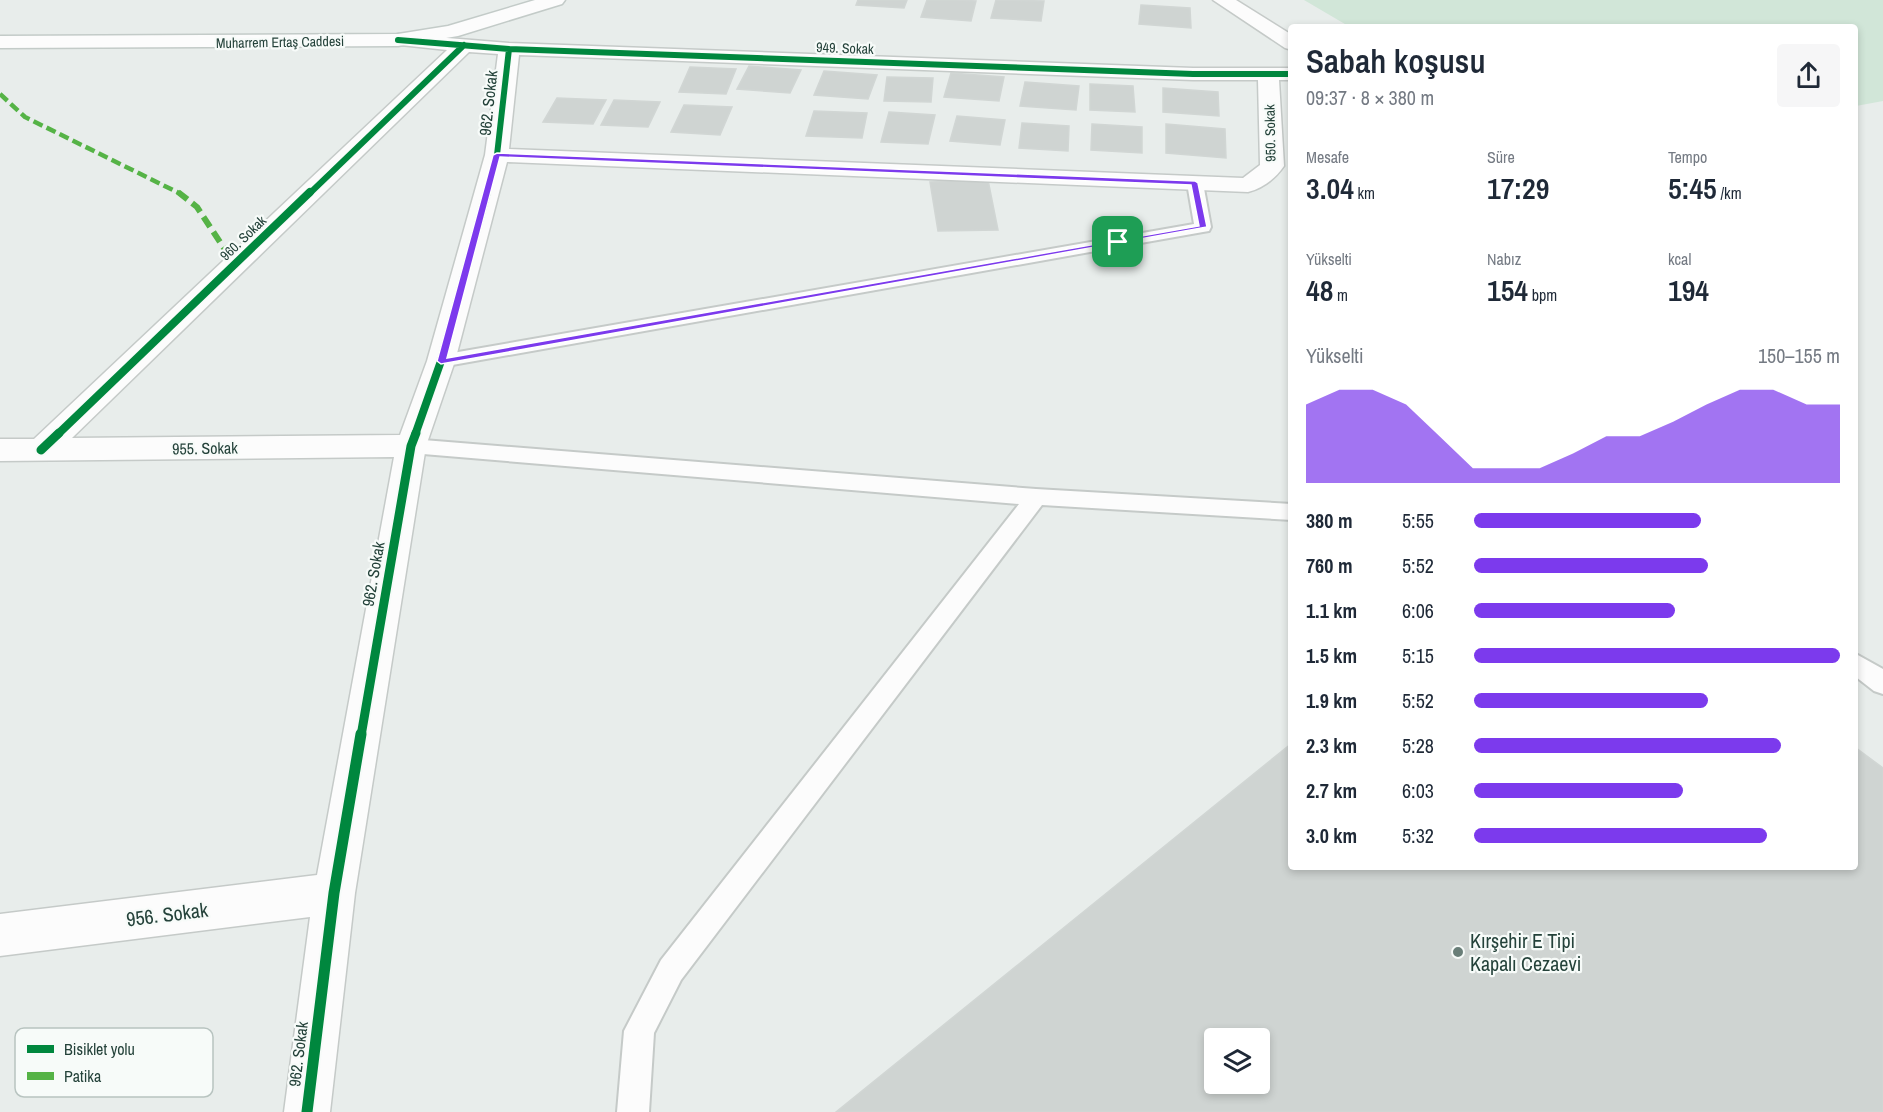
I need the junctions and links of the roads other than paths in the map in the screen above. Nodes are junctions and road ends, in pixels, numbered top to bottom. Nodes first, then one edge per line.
1 (555, 0) edge
2 (1223, 0) edge
3 (398, 40) junction
4 (1288, 41) edge
5 (0, 42) edge
6 (464, 45) junction
7 (509, 49) junction
8 (1268, 74) junction
9 (1288, 74) edge
10 (497, 155) junction
11 (1195, 183) junction
12 (441, 361) junction
13 (411, 446) junction
14 (0, 450) edge
15 (41, 450) junction
16 (1036, 496) junction
17 (1288, 512) edge
18 (1858, 665) edge
19 (1883, 683) edge
20 (334, 893) junction
21 (0, 935) edge
22 (307, 1112) edge
23 (633, 1112) edge

1 - 3 street, Muharrem Ertaş Caddesi
2 - 4 street
3 - 5 street, Muharrem Ertaş Caddesi
3 - 6 street, 949. Sokak
6 - 7 street, 949. Sokak
6 - 15 street, 960. Sokak
7 - 8 street, 949. Sokak
7 - 10 street, 962. Sokak
8 - 9 street, 949. Sokak
8 - 11 street, 950. Sokak
10 - 11 street, 950. Sokak
10 - 12 street, 962. Sokak
11 - 12 lane
12 - 13 street, 962. Sokak
13 - 15 street, 955. Sokak
13 - 16 lane
13 - 20 street, 962. Sokak
14 - 15 street, 955. Sokak
16 - 17 lane
16 - 23 lane
18 - 19 lane
20 - 21 street, 956. Sokak
20 - 22 street, 962. Sokak

